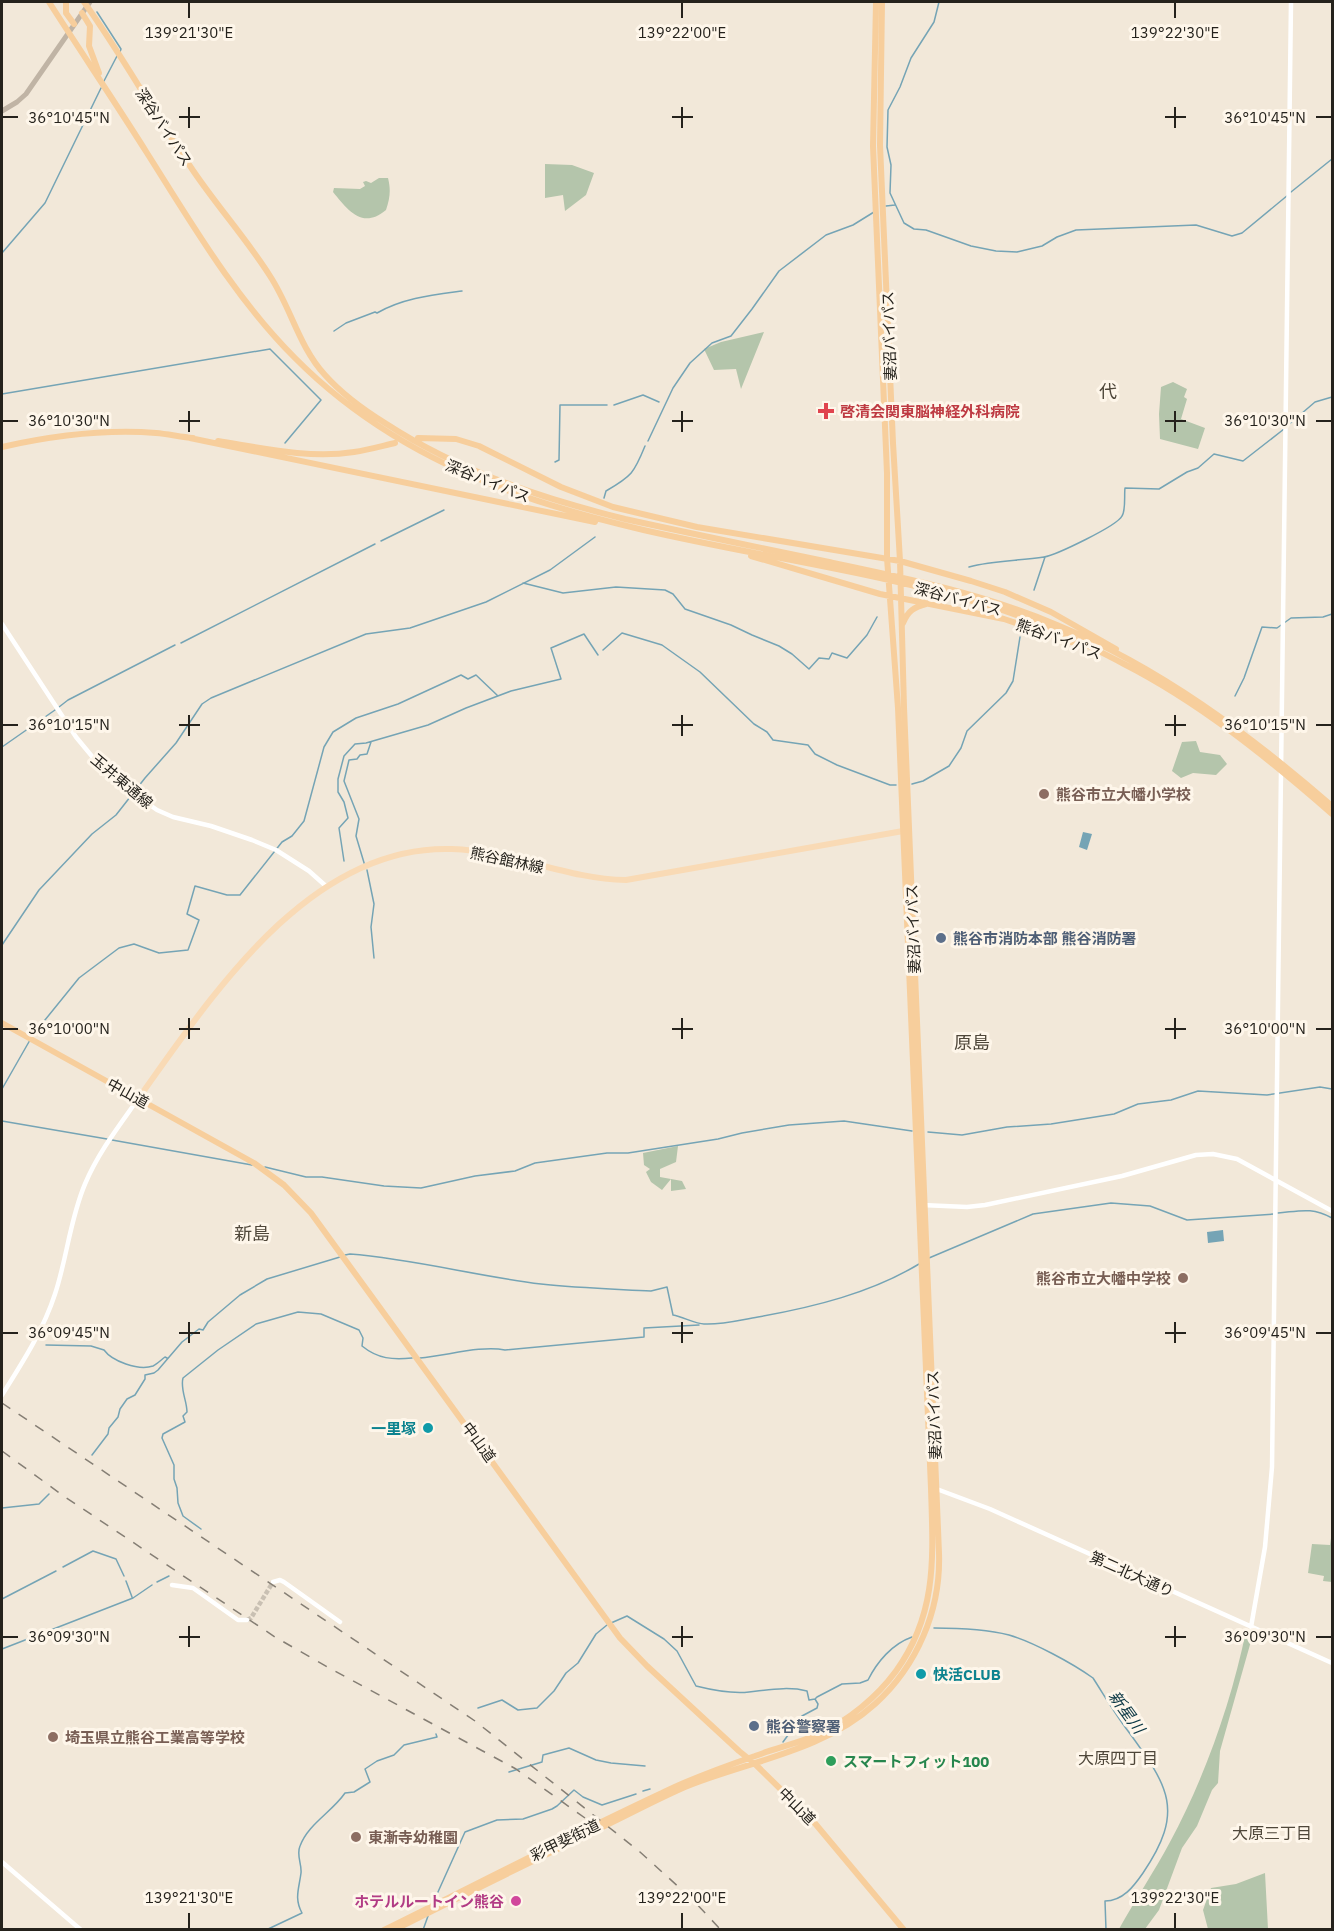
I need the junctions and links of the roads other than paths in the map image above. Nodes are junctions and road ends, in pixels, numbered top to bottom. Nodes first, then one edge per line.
1 (49, 2) edge
2 (66, 2) edge
3 (876, 2) edge
4 (882, 2) edge
5 (1292, 2) edge
6 (87, 3) edge
7 (82, 13) junction
8 (74, 24) junction
9 (69, 33) junction
10 (101, 82) junction
11 (2, 111) edge
12 (879, 209) junction
13 (190, 438) junction
14 (418, 438) dead end
15 (395, 443) dead end
16 (2, 447) edge
17 (625, 519) junction
18 (698, 527) junction
19 (675, 537) junction
20 (752, 549) junction
21 (887, 558) junction
22 (900, 561) junction
23 (890, 596) junction
24 (901, 598) junction
25 (930, 603) junction
26 (2, 624) edge
27 (902, 625) junction
28 (1126, 661) junction
29 (1169, 684) junction
30 (1233, 729) junction
31 (1307, 788) junction
32 (1332, 806) edge
33 (1332, 814) edge
34 (903, 831) junction
35 (327, 887) junction
36 (2, 1023) edge
37 (138, 1099) junction
38 (1277, 1182) junction
39 (922, 1205) junction
40 (1332, 1211) edge
41 (2, 1395) edge
42 (934, 1489) junction
43 (273, 1582) dead end
44 (172, 1586) dead end
45 (247, 1620) dead end
46 (340, 1622) dead end
47 (1251, 1627) junction
48 (1332, 1664) edge
49 (751, 1760) junction
50 (594, 1829) junction
51 (2, 1862) edge
52 (81, 1929) edge
53 (384, 1929) edge
54 (394, 1929) edge
55 (904, 1929) edge

1 - 9 highway, 深谷バイパス
2 - 8 highway
3 - 12 highway, 妻沼バイパス
4 - 12 highway, 妻沼バイパス
5 - 38 street
6 - 7 main road
6 - 17 highway, 深谷バイパス
7 - 8 main road
7 - 10 highway
8 - 9 main road
9 - 10 highway, 深谷バイパス
9 - 11 main road
10 - 19 highway, 深谷バイパス
12 - 21 highway, 妻沼バイパス
12 - 22 highway, 妻沼バイパス
13 - 15 highway
13 - 16 highway
13 - 19 highway
14 - 18 highway
17 - 18 highway
17 - 20 highway, 深谷バイパス
18 - 21 highway
19 - 20 highway, 深谷バイパス
19 - 23 highway, 熊谷バイパス
20 - 28 highway, 深谷バイパス
21 - 22 highway
21 - 23 highway, 妻沼バイパス
22 - 24 highway, 妻沼バイパス
22 - 29 highway
23 - 24 highway, 熊谷バイパス
23 - 34 highway, 妻沼バイパス
24 - 25 highway, 熊谷バイパス
24 - 27 highway, 妻沼バイパス
25 - 27 highway
25 - 28 highway, 熊谷バイパス
26 - 35 street, 玉井東通線
27 - 39 highway, 妻沼バイパス
28 - 29 highway, 熊谷バイパス
28 - 30 highway, 熊谷バイパス
29 - 30 highway, 熊谷バイパス
30 - 31 highway, 熊谷バイパス
31 - 32 highway, 熊谷バイパス
31 - 33 highway, 熊谷バイパス
34 - 35 main road, 熊谷館林線
34 - 39 highway, 妻沼バイパス
35 - 37 main road, 熊谷館林線
36 - 37 highway, 中山道
37 - 41 street
37 - 49 highway, 中山道
38 - 39 street
38 - 40 street
38 - 47 street
39 - 42 highway, 妻沼バイパス
42 - 47 street, 第二北大通り
42 - 49 highway, 妻沼バイパス
43 - 46 street
44 - 45 street
47 - 48 street, 第二北大通り
49 - 50 highway, 彩甲斐街道
49 - 55 highway, 中山道
50 - 53 highway, 彩甲斐街道
50 - 54 highway, 彩甲斐街道
51 - 52 street

